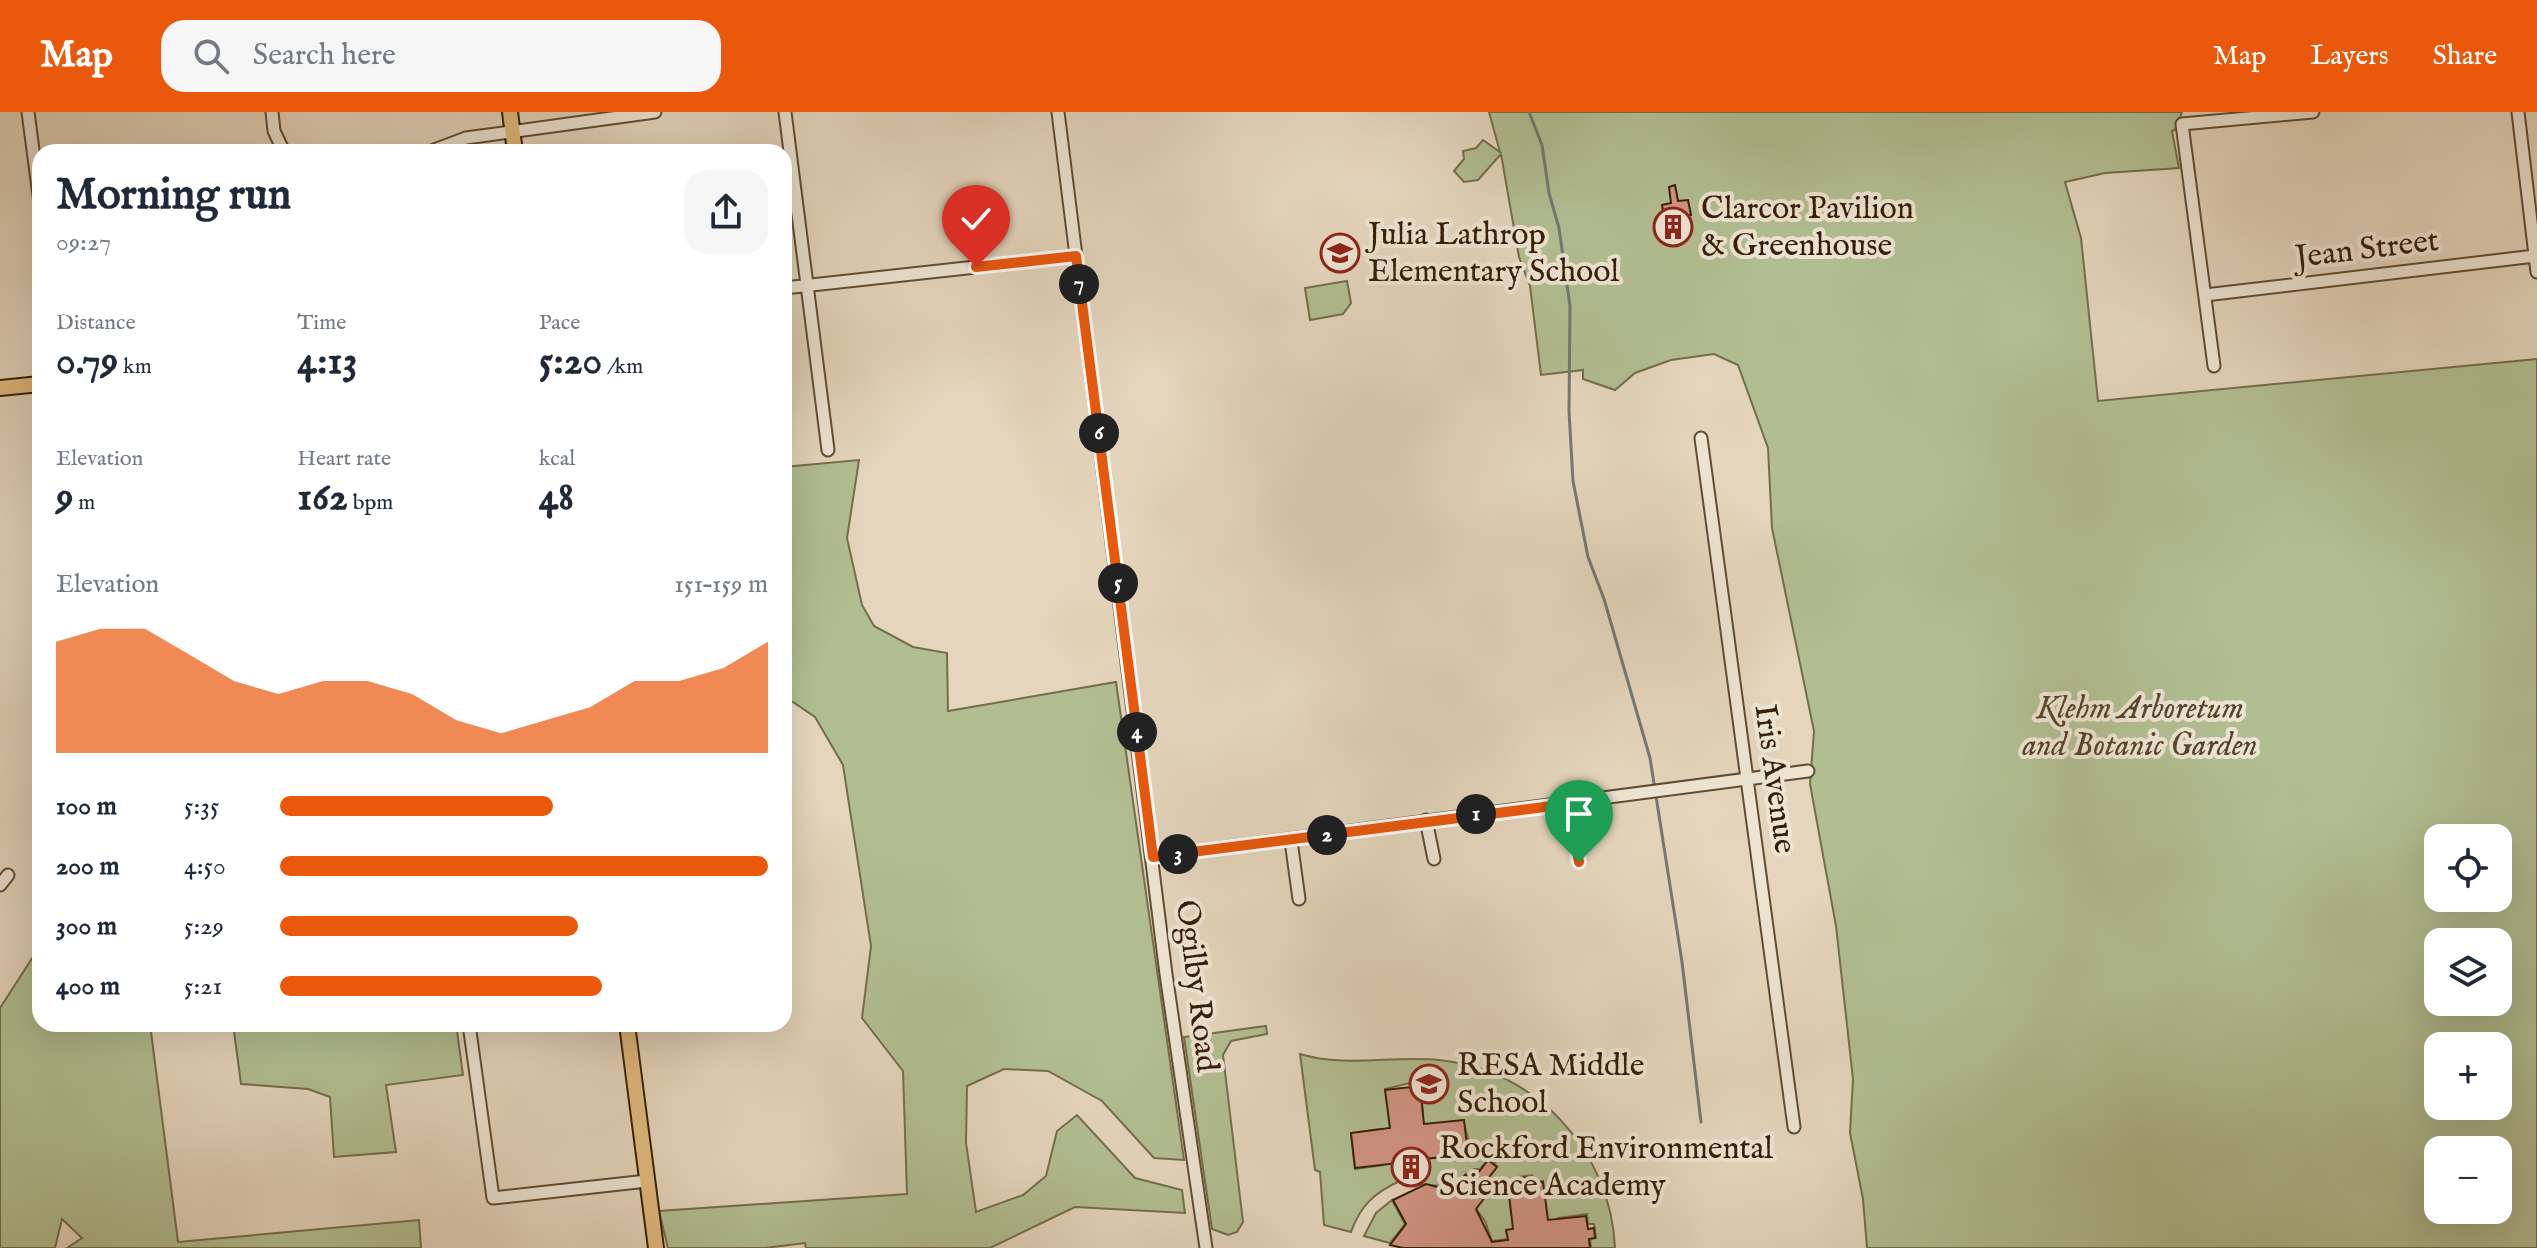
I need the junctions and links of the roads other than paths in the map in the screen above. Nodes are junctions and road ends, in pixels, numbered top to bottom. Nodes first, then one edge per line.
1 (28, 112) edge
2 (272, 112) edge
3 (510, 112) edge
4 (655, 112) edge
5 (785, 112) edge
6 (1058, 112) edge
7 (2313, 112) edge
8 (2518, 112) edge
9 (512, 133) junction
10 (32, 144) edge
11 (280, 144) edge
12 (450, 144) edge
13 (514, 144) edge
14 (789, 144) edge
15 (792, 164) edge
16 (1076, 256) junction
17 (2535, 256) junction
18 (2537, 272) edge
19 (808, 284) junction
20 (792, 287) edge
21 (2205, 295) junction
22 (2214, 366) dead end
23 (32, 385) edge
24 (0, 388) edge
25 (1701, 438) dead end
26 (828, 450) dead end
27 (1808, 771) dead end
28 (1748, 778) junction
29 (1568, 804) junction
30 (1426, 820) junction
31 (1291, 841) junction
32 (1153, 857) junction
33 (1434, 859) dead end
34 (1579, 862) dead end
35 (1299, 899) dead end
36 (470, 1032) edge
37 (628, 1032) edge
38 (1794, 1127) dead end
39 (647, 1181) junction
40 (656, 1248) edge
41 (1206, 1248) edge

1 - 10 street
2 - 11 street
3 - 9 main road
4 - 9 street
5 - 14 street
6 - 16 street, Ogilby Road
7 - 21 street
8 - 17 street
9 - 12 street
9 - 13 main road
15 - 19 street
16 - 19 street
16 - 32 street, Ogilby Road
17 - 18 street
17 - 21 street, Jean Street
19 - 20 street
19 - 26 street
21 - 22 street
23 - 24 main road
25 - 28 street, Iris Avenue
27 - 28 street
28 - 29 street
28 - 38 street, Iris Avenue
29 - 30 street
29 - 34 street
30 - 31 street
30 - 33 street
31 - 32 street
31 - 35 street
32 - 41 street, Ogilby Road
36 - 39 street
37 - 39 main road
39 - 40 main road

